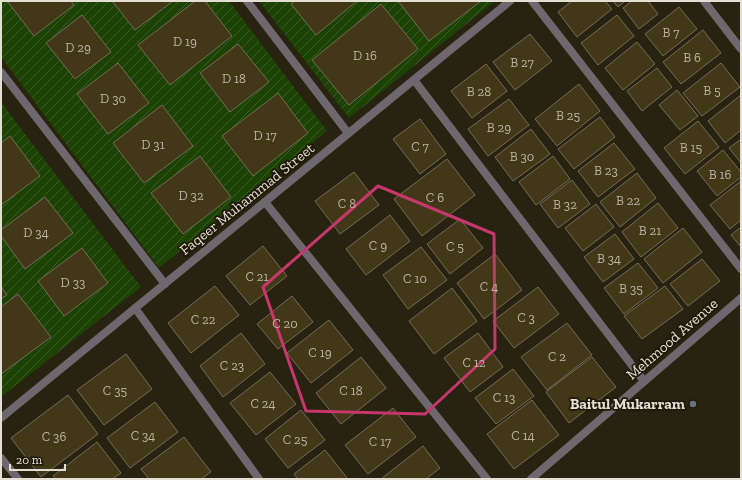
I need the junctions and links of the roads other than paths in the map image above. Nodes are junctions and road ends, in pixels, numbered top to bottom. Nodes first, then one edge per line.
1 (247, 1) edge
2 (510, 1) edge
3 (532, 1) edge
4 (704, 1) edge
5 (741, 50) edge
6 (1, 72) edge
7 (414, 80) junction
8 (348, 133) junction
9 (265, 202) junction
10 (741, 269) edge
11 (165, 284) junction
12 (741, 298) edge
13 (135, 308) junction
14 (644, 381) junction
15 (1, 418) edge
16 (1, 458) edge
17 (18, 479) edge
18 (259, 479) edge
19 (487, 479) edge
20 (531, 479) edge

1 - 8 street
2 - 7 street, Faqeer Muhammad Street
3 - 10 street
4 - 5 street
6 - 11 street
7 - 8 street, Faqeer Muhammad Street
7 - 14 street
8 - 9 street, Faqeer Muhammad Street
9 - 11 street, Faqeer Muhammad Street
9 - 19 street
11 - 13 street, Faqeer Muhammad Street
12 - 14 street, Mehmood Avenue
13 - 15 street, Faqeer Muhammad Street
13 - 18 street
14 - 20 street, Mehmood Avenue
16 - 17 street

